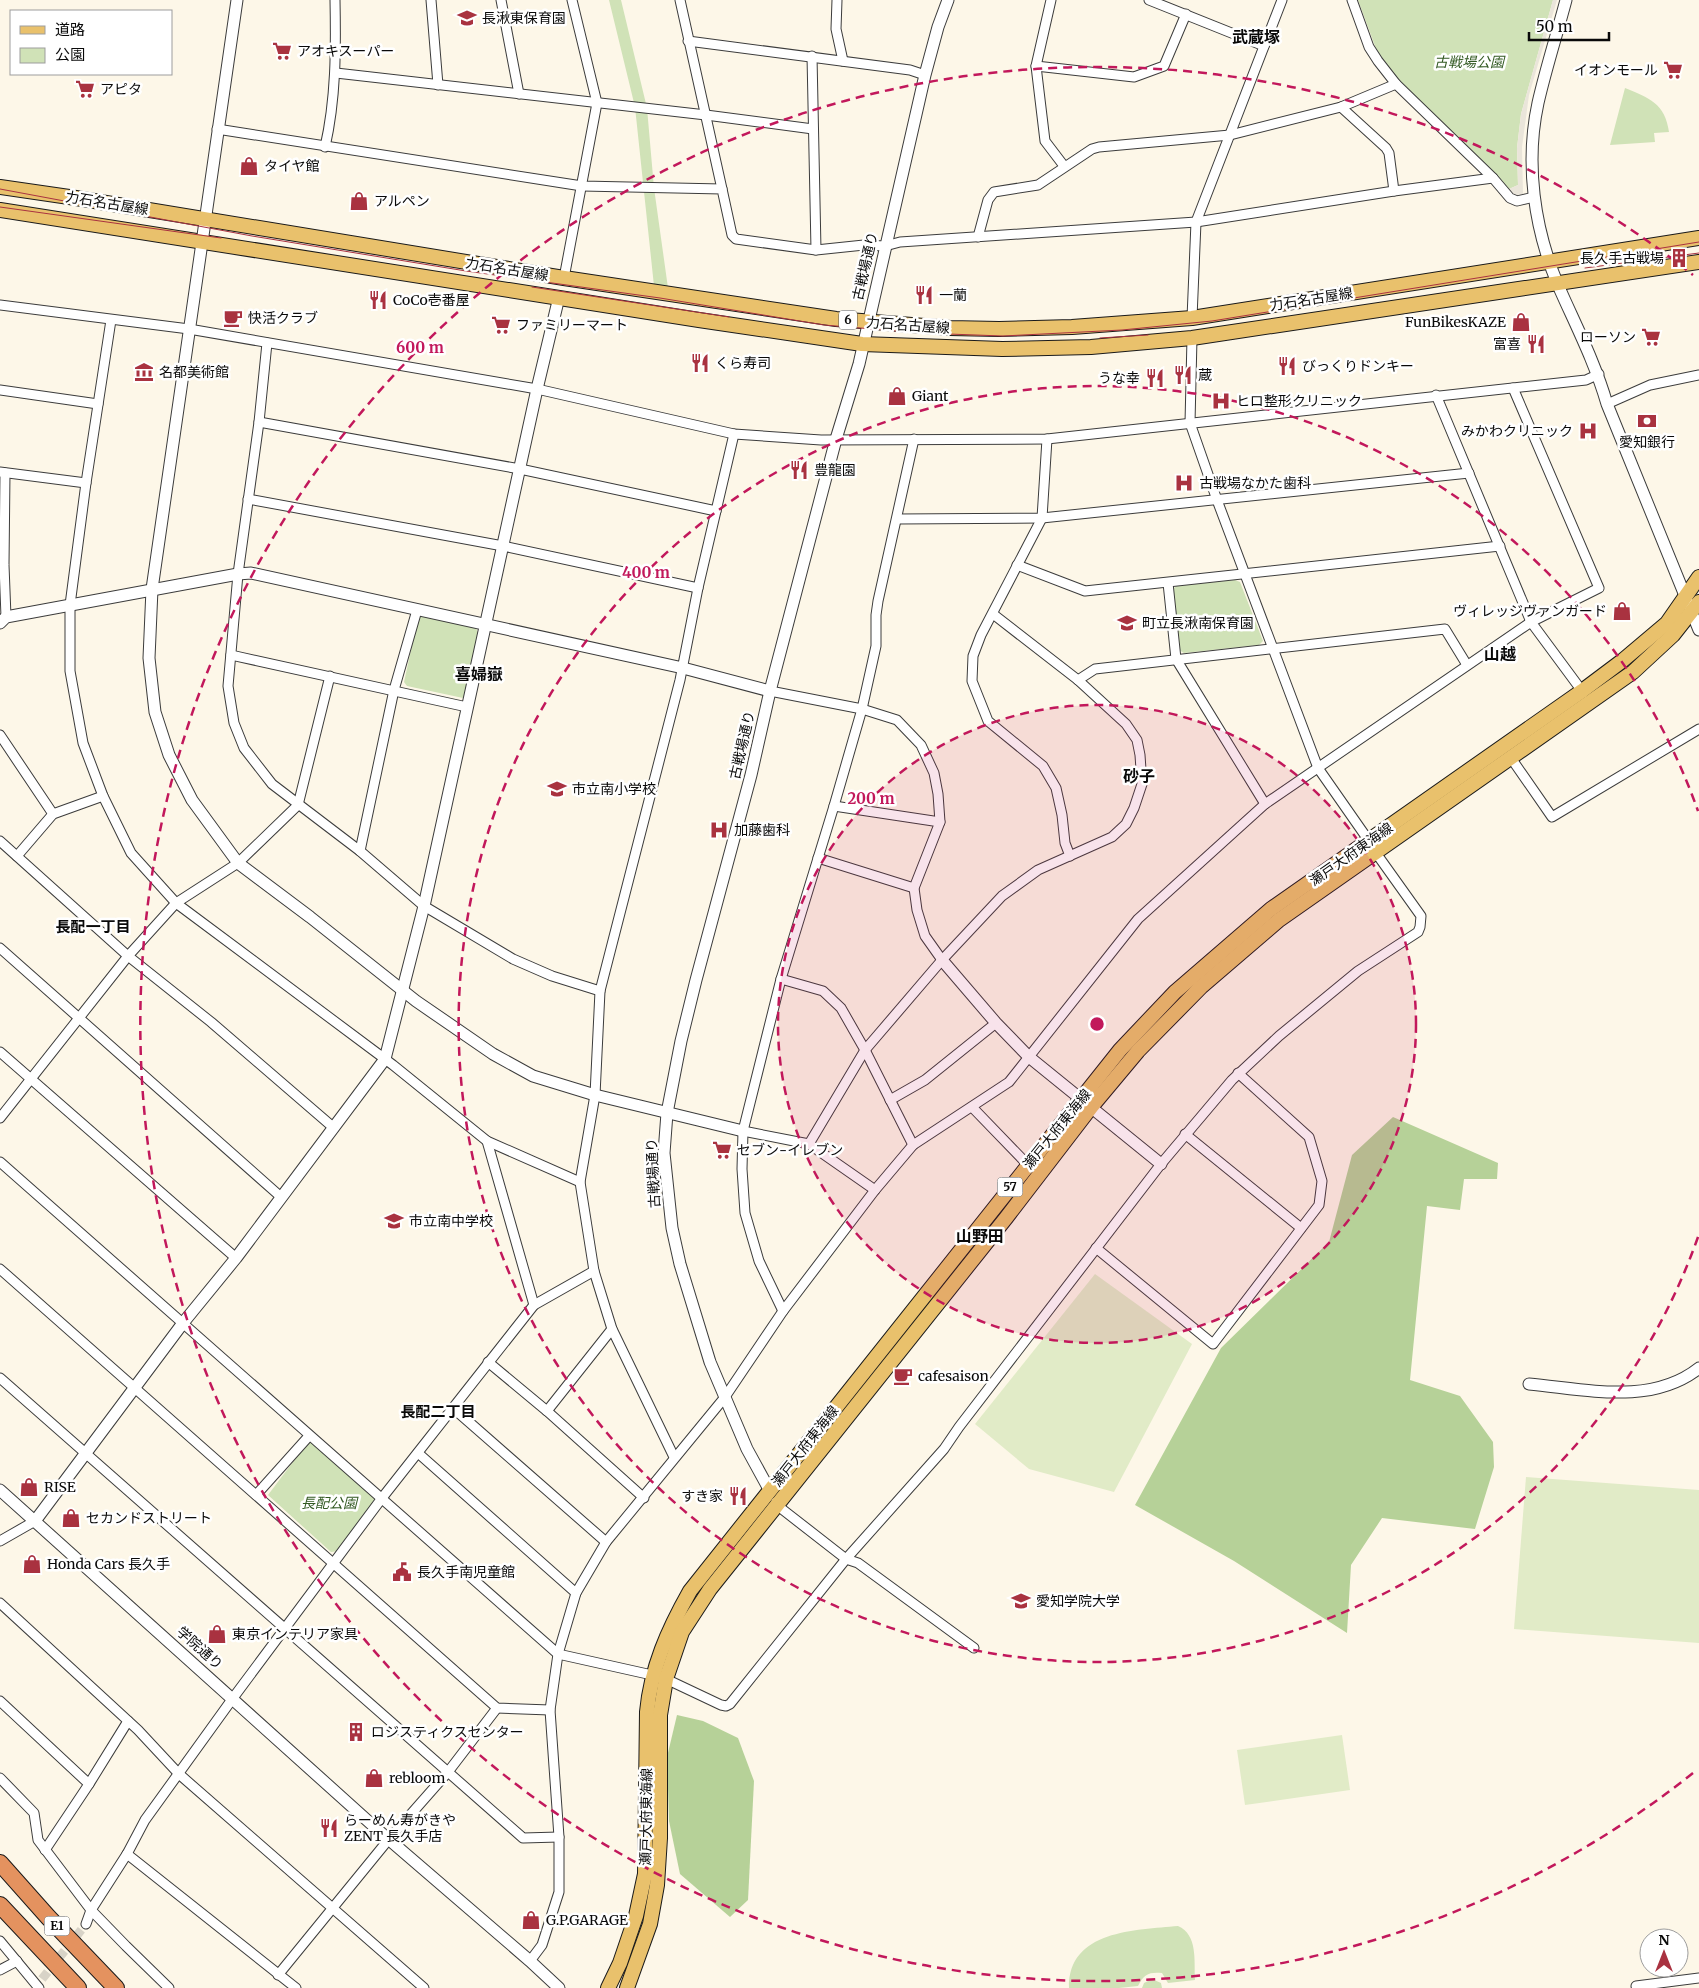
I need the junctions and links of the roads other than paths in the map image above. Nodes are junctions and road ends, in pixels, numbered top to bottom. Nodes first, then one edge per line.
1 (237, 0) edge
2 (335, 0) edge
3 (431, 0) edge
4 (501, 0) edge
5 (572, 0) edge
6 (680, 0) edge
7 (836, 0) edge
8 (948, 0) edge
9 (1052, 0) edge
10 (1149, 0) edge
11 (1282, 0) edge
12 (1352, 0) edge
13 (1566, 0) edge
14 (1186, 14) junction
15 (688, 41) junction
16 (1264, 46) junction
17 (812, 56) junction
18 (843, 61) junction
19 (1036, 66) junction
20 (336, 73) junction
21 (925, 75) junction
22 (1396, 84) junction
23 (438, 85) junction
24 (519, 94) junction
25 (597, 103) junction
26 (1341, 107) junction
27 (706, 115) junction
28 (813, 129) junction
29 (217, 130) junction
30 (1230, 135) junction
31 (325, 147) junction
32 (1064, 166) junction
33 (1492, 178) junction
34 (582, 186) junction
35 (0, 187) edge
36 (722, 189) junction
37 (1394, 191) junction
38 (1534, 197) junction
39 (0, 210) edge
40 (205, 219) junction
41 (1196, 222) junction
42 (978, 236) junction
43 (1699, 238) edge
44 (202, 242) junction
45 (885, 246) junction
46 (816, 250) junction
47 (1550, 262) junction
48 (1699, 262) edge
49 (564, 278) junction
50 (1558, 284) junction
51 (558, 297) junction
52 (0, 305) edge
53 (1192, 318) junction
54 (111, 320) junction
55 (868, 322) junction
56 (190, 330) junction
57 (1192, 338) junction
58 (267, 343) junction
59 (862, 344) junction
60 (1598, 374) junction
61 (1699, 374) edge
62 (1513, 388) junction
63 (537, 389) junction
64 (0, 390) edge
65 (1436, 396) junction
66 (98, 404) junction
67 (1607, 404) junction
68 (259, 422) junction
69 (1190, 423) junction
70 (734, 434) junction
71 (836, 439) junction
72 (914, 439) junction
73 (1047, 439) junction
74 (520, 469) junction
75 (2, 472) edge
76 (1469, 473) junction
77 (86, 483) junction
78 (248, 499) junction
79 (1216, 500) junction
80 (716, 511) junction
81 (1042, 518) junction
82 (897, 519) junction
83 (503, 546) junction
84 (1500, 546) junction
85 (2, 564) edge
86 (1017, 565) junction
87 (238, 574) junction
88 (1244, 574) junction
89 (1699, 577) edge
90 (1168, 583) junction
91 (698, 588) junction
92 (152, 589) junction
93 (1685, 598) junction
94 (70, 604) junction
95 (1695, 608) edge
96 (417, 610) junction
97 (993, 614) junction
98 (3, 620) edge
99 (1531, 622) junction
100 (486, 626) junction
101 (1699, 630) edge
102 (1272, 649) junction
103 (231, 655) junction
104 (1176, 659) junction
105 (1467, 665) junction
106 (683, 668) junction
107 (330, 676) junction
108 (1078, 680) junction
109 (394, 690) junction
110 (770, 690) junction
111 (1582, 692) junction
112 (467, 707) junction
113 (862, 709) junction
114 (1699, 729) edge
115 (0, 735) edge
116 (1511, 758) junction
117 (1318, 768) junction
118 (103, 796) junction
119 (1265, 804) junction
120 (298, 805) junction
121 (834, 806) junction
122 (54, 814) junction
123 (940, 822) junction
124 (0, 840) edge
125 (1373, 847) junction
126 (360, 851) junction
127 (17, 856) junction
128 (1070, 856) junction
129 (818, 858) junction
130 (238, 863) junction
131 (914, 888) junction
132 (176, 904) junction
133 (424, 906) junction
134 (0, 948) edge
135 (128, 956) junction
136 (942, 960) junction
137 (781, 979) junction
138 (403, 990) junction
139 (600, 991) junction
140 (78, 1018) junction
141 (996, 1023) junction
142 (865, 1050) junction
143 (0, 1052) edge
144 (1029, 1057) junction
145 (385, 1059) junction
146 (1238, 1073) junction
147 (30, 1079) junction
148 (595, 1095) junction
149 (890, 1100) junction
150 (1087, 1102) junction
151 (972, 1107) junction
152 (667, 1113) junction
153 (0, 1118) edge
154 (334, 1128) junction
155 (743, 1131) junction
156 (1185, 1134) junction
157 (488, 1140) junction
158 (809, 1144) junction
159 (913, 1145) junction
160 (0, 1162) edge
161 (1161, 1164) junction
162 (1028, 1165) junction
163 (580, 1182) junction
164 (875, 1190) junction
165 (281, 1197) junction
166 (1301, 1228) junction
167 (1096, 1248) junction
168 (236, 1258) junction
169 (0, 1269) edge
170 (594, 1271) junction
171 (534, 1305) junction
172 (783, 1311) junction
173 (183, 1323) junction
174 (612, 1329) junction
175 (488, 1362) junction
176 (1699, 1368) edge
177 (0, 1378) edge
178 (1530, 1384) dead end
179 (134, 1388) junction
180 (724, 1397) junction
181 (453, 1408) junction
182 (547, 1411) junction
183 (309, 1436) junction
184 (418, 1453) junction
185 (85, 1454) junction
186 (674, 1457) junction
187 (0, 1490) edge
188 (770, 1491) junction
189 (256, 1495) junction
190 (382, 1498) junction
191 (644, 1498) junction
192 (778, 1506) junction
193 (35, 1520) junction
194 (0, 1541) edge
195 (606, 1542) junction
196 (846, 1559) junction
197 (333, 1564) junction
198 (576, 1593) junction
199 (0, 1603) edge
200 (285, 1628) junction
201 (974, 1648) dead end
202 (558, 1654) junction
203 (659, 1677) junction
204 (233, 1698) junction
205 (0, 1701) edge
206 (497, 1708) junction
207 (550, 1710) junction
208 (128, 1721) junction
209 (448, 1772) junction
210 (179, 1774) junction
211 (0, 1778) edge
212 (89, 1784) junction
213 (559, 1837) junction
214 (389, 1839) junction
215 (45, 1850) junction
216 (127, 1854) junction
217 (0, 1863) edge
218 (0, 1905) edge
219 (333, 1907) junction
220 (91, 1910) junction
221 (86, 1924) tunnel mouth
222 (0, 1941) edge
223 (17, 1961) junction
224 (530, 1961) junction
225 (0, 1970) edge
226 (278, 1975) junction
227 (1699, 1978) edge
228 (39, 1984) edge
229 (1636, 1986) dead end
230 (78, 1988) edge
231 (116, 1988) edge
232 (168, 1988) edge
233 (296, 1988) edge
234 (424, 1988) edge
235 (559, 1988) edge
236 (608, 1988) edge
237 (626, 1988) edge

1 - 29 street
2 - 20 street
3 - 23 street
4 - 24 street
5 - 25 street
6 - 15 street
7 - 18 street
8 - 21 street, 古戦場通り
9 - 19 street
10 - 14 street
11 - 16 street
12 - 22 street
13 - 38 street
14 - 16 street
14 - 19 street
15 - 17 street
15 - 27 street
16 - 30 street
17 - 18 street
17 - 28 street
18 - 21 street
19 - 32 street
20 - 23 street
20 - 31 street
21 - 45 street, 古戦場通り
22 - 26 street
22 - 33 street
23 - 24 street
24 - 25 street
25 - 27 street
25 - 34 street
26 - 30 street
26 - 37 street
27 - 28 street
27 - 36 street
28 - 46 street
29 - 31 street
29 - 40 street
30 - 32 street
30 - 41 street
31 - 34 street
32 - 42 street
33 - 37 street
33 - 38 street
34 - 36 street
34 - 49 street
35 - 40 main road, 力石名古屋線 / 6
36 - 46 street
37 - 41 street
38 - 47 street
39 - 44 main road, 力石名古屋線 / 6
40 - 44 street
40 - 49 main road, 力石名古屋線 / 6
41 - 42 street
41 - 53 street
42 - 45 street
43 - 47 main road, 力石名古屋線 / 6
44 - 51 main road, 力石名古屋線 / 6
44 - 56 street
45 - 46 street
45 - 55 street, 古戦場通り
47 - 50 street
47 - 53 main road, 力石名古屋線 / 6
48 - 50 main road, 力石名古屋線 / 6
49 - 55 main road, 力石名古屋線 / 6
50 - 57 main road, 力石名古屋線 / 6
50 - 60 street
51 - 59 main road, 力石名古屋線 / 6
51 - 63 street
52 - 54 street
53 - 55 main road, 力石名古屋線 / 6
54 - 56 street
54 - 66 street
55 - 59 street, 古戦場通り
56 - 58 street
56 - 92 street
57 - 59 main road, 力石名古屋線 / 6
57 - 69 street
58 - 63 street
58 - 68 street
59 - 71 street, 古戦場通り
60 - 62 street
60 - 67 street
61 - 67 street
62 - 65 street
62 - 99 street
63 - 70 street
63 - 74 street
64 - 66 street
65 - 69 street
65 - 76 street
66 - 77 street
67 - 93 street
68 - 74 street
68 - 78 street
69 - 73 street
69 - 79 street
70 - 71 street
70 - 80 street
71 - 72 street
71 - 110 street, 古戦場通り
72 - 73 street
72 - 82 street
73 - 81 street
74 - 80 street
74 - 83 street
75 - 77 street
75 - 85 street
76 - 79 street
76 - 84 street
77 - 94 street
78 - 83 street
78 - 87 street
79 - 81 street
79 - 88 street
80 - 91 street
81 - 82 street
81 - 86 street
82 - 113 street
83 - 91 street
83 - 100 street
84 - 88 street
84 - 99 street
85 - 98 street
86 - 90 street
86 - 97 street
87 - 92 street
87 - 96 street
87 - 103 street
88 - 90 street
88 - 102 street
89 - 93 main road, 瀬戸大府東海線 / 57
90 - 104 street
91 - 106 street
92 - 94 street
92 - 130 street
93 - 95 street
93 - 111 main road, 瀬戸大府東海線 / 57
94 - 98 street
94 - 118 street
95 - 101 street
95 - 116 main road, 瀬戸大府東海線 / 57
96 - 100 street
96 - 109 street
97 - 108 street
97 - 128 street
99 - 105 street
99 - 111 street
100 - 106 street
100 - 112 street
102 - 104 street
102 - 105 street
102 - 117 street
103 - 107 street
103 - 120 street
104 - 108 street
104 - 119 street
105 - 117 street
106 - 110 street
106 - 139 street
107 - 109 street
107 - 120 street
108 - 128 street
109 - 112 street
109 - 126 street
110 - 113 street
110 - 152 street, 古戦場通り
111 - 125 main road, 瀬戸大府東海線 / 57
112 - 133 street
113 - 121 street
113 - 123 street
114 - 116 street
115 - 122 street
116 - 125 main road, 瀬戸大府東海線 / 57
117 - 119 street
117 - 125 street
118 - 122 street
118 - 132 street
119 - 144 street
120 - 126 street
120 - 130 street
121 - 123 street
121 - 129 street
122 - 127 street
123 - 131 street
124 - 127 street
125 - 146 street
125 - 150 main road, 瀬戸大府東海線 / 57
126 - 133 street
127 - 135 street
128 - 136 street
129 - 131 street
129 - 137 street
130 - 132 street
130 - 138 street
131 - 136 street
132 - 135 street
132 - 145 street
133 - 138 street
133 - 139 street
134 - 140 street
135 - 140 street
135 - 154 street
136 - 141 street
136 - 142 street
137 - 142 street
137 - 155 street
138 - 145 street
138 - 148 street
139 - 148 street
140 - 147 street
140 - 165 street
141 - 144 street
141 - 149 street
142 - 149 street
142 - 158 street
143 - 147 street
144 - 150 street
144 - 151 street
145 - 154 street
145 - 157 street
146 - 156 street
146 - 166 street
147 - 153 street
147 - 168 street
148 - 152 street
148 - 163 street
149 - 159 street
150 - 161 street
150 - 162 main road, 瀬戸大府東海線 / 57
150 - 192 main road, 瀬戸大府東海線 / 57
151 - 159 street
151 - 162 street
152 - 155 street
152 - 180 street, 古戦場通り
154 - 165 street
155 - 158 street
155 - 172 street
156 - 161 street
156 - 166 street
157 - 163 street
157 - 171 street
158 - 164 street
159 - 164 street
160 - 173 street
161 - 167 street
162 - 188 main road, 瀬戸大府東海線 / 57
163 - 170 street
164 - 172 street
165 - 168 street
166 - 167 street
167 - 196 street
168 - 173 street
169 - 179 street
170 - 171 street
170 - 174 street
171 - 175 street
172 - 180 street
173 - 179 street
173 - 183 street
174 - 182 street
174 - 186 street
175 - 181 street
175 - 182 street
176 - 178 street
177 - 185 street
179 - 185 street
179 - 189 street
180 - 186 street
180 - 188 street, 古戦場通り
181 - 184 street
181 - 195 street
182 - 191 street
183 - 189 street
183 - 190 street
184 - 190 street
184 - 198 street
185 - 193 street
185 - 200 street
186 - 191 street
187 - 193 street, 学院通り
188 - 192 street
188 - 203 main road, 瀬戸大府東海線 / 57
189 - 197 street
190 - 197 street
190 - 202 street
191 - 195 street
192 - 196 street
192 - 203 main road, 瀬戸大府東海線 / 57
193 - 194 street
193 - 204 street, 学院通り
195 - 198 street
196 - 201 street
196 - 203 street
197 - 200 street
197 - 206 street
198 - 202 street
199 - 208 street
200 - 204 street
200 - 209 street
202 - 203 street
202 - 207 street
203 - 236 main road, 瀬戸大府東海線 / 57
203 - 237 main road, 瀬戸大府東海線 / 57
204 - 210 street
204 - 214 street, 学院通り
205 - 212 street
206 - 207 street
206 - 209 street
207 - 213 street
208 - 210 street
208 - 212 street
209 - 213 street
209 - 214 street
210 - 216 street
210 - 219 street
211 - 215 street
212 - 215 street
213 - 224 street
214 - 219 street
214 - 224 street, 学院通り
215 - 220 street
216 - 220 street
216 - 226 street
217 - 231 highway, E1
218 - 230 highway, E1
219 - 226 street
219 - 234 street
220 - 221 street
220 - 232 street
222 - 223 street
223 - 225 street
223 - 228 street
224 - 235 street, 学院通り
226 - 233 street
227 - 229 street

